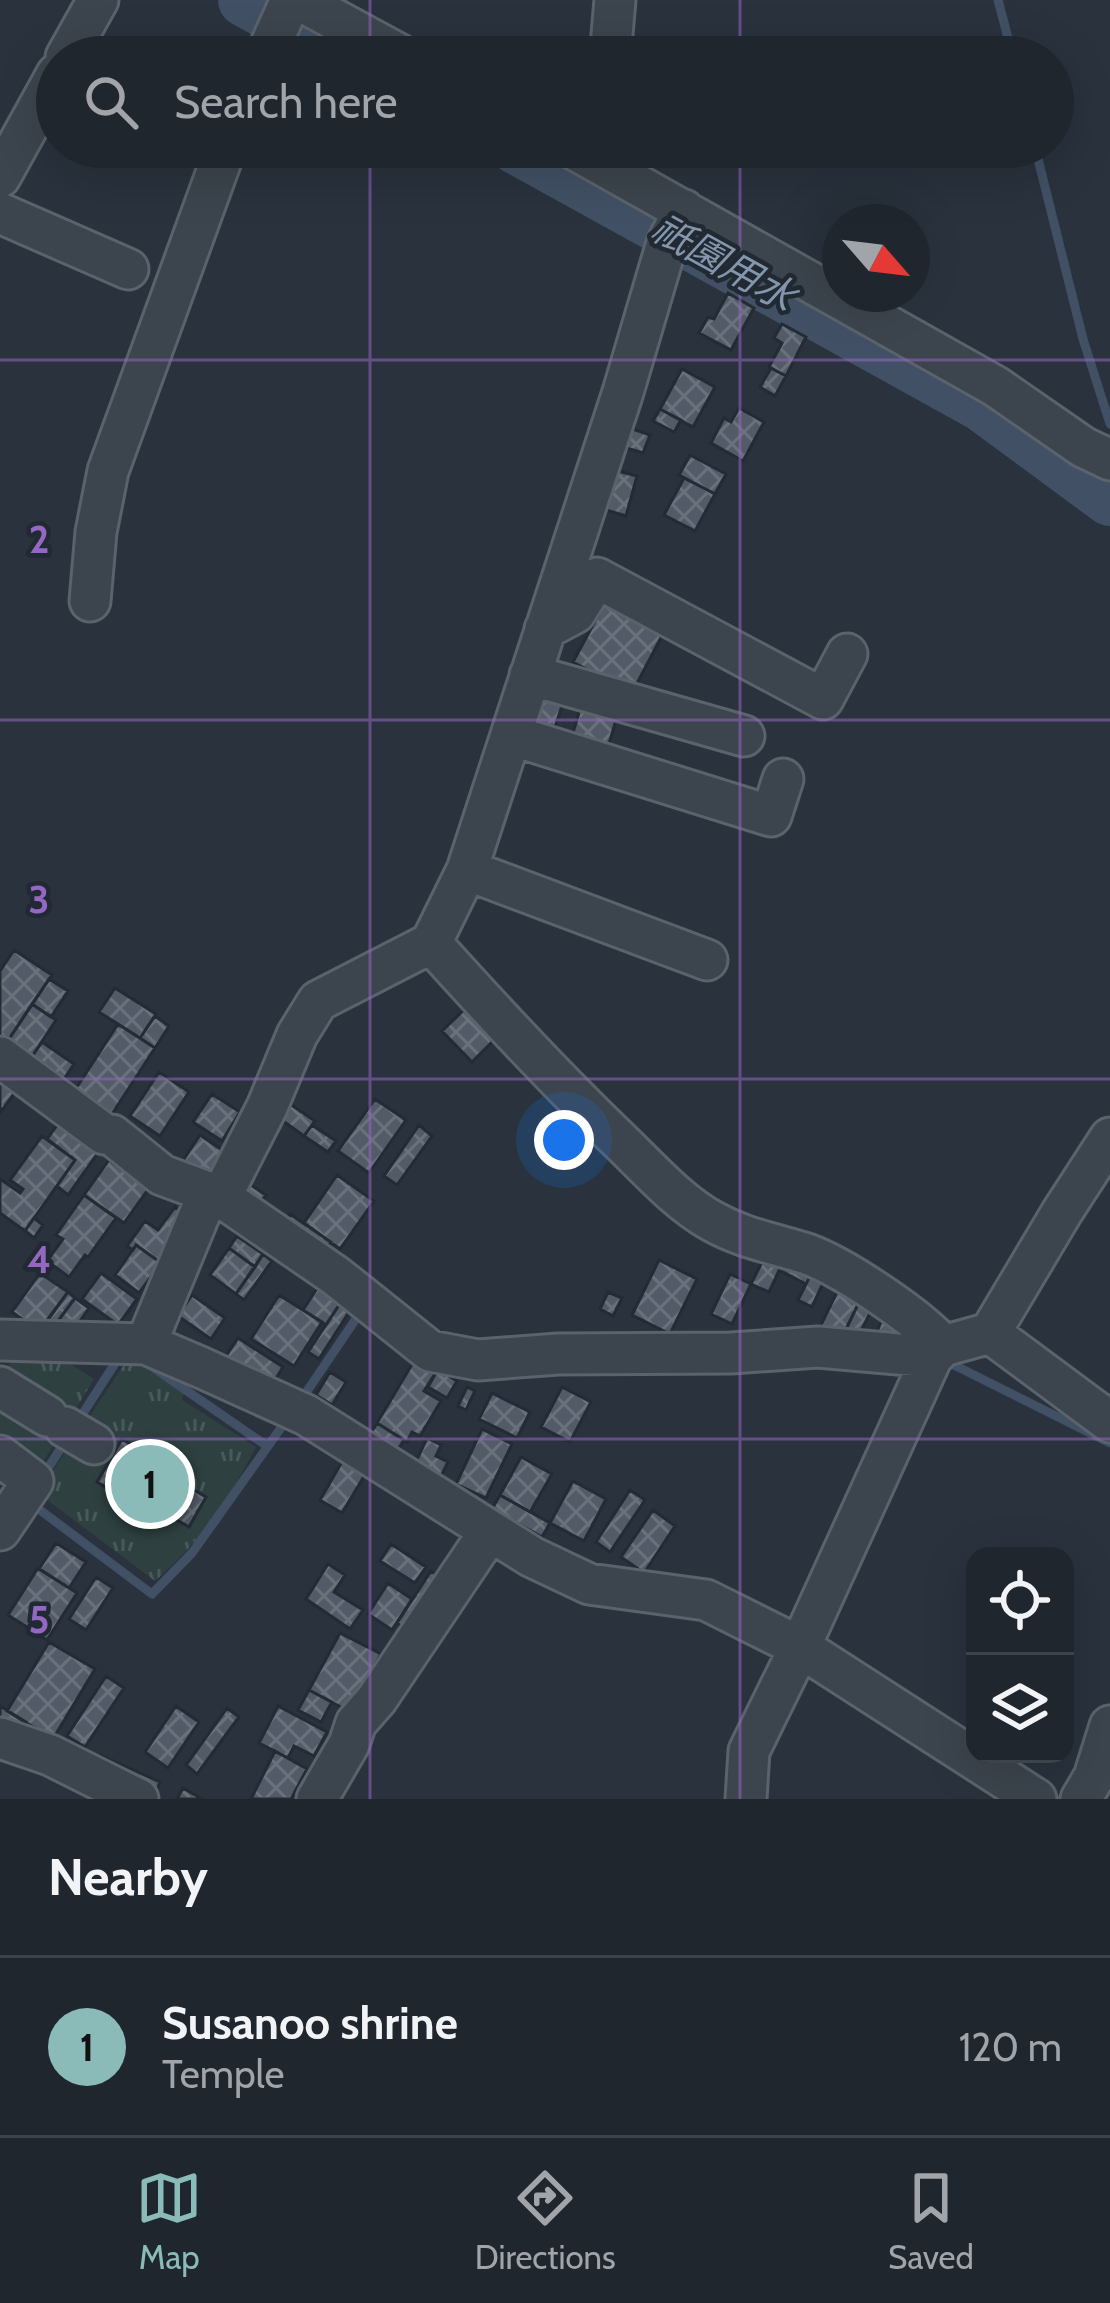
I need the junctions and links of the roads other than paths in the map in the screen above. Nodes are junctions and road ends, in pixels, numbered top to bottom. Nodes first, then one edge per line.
1 (98, 0) edge
2 (615, 0) edge
3 (284, 18) edge
4 (78, 36) edge
5 (339, 36) edge
6 (612, 36) edge
7 (36, 96) edge
8 (14, 120) edge
9 (218, 168) edge
10 (610, 168) edge
11 (0, 177) edge
12 (0, 213) edge
13 (677, 224) junction
14 (128, 269) dead end
15 (1110, 460) edge
16 (90, 601) dead end
17 (545, 629) junction
18 (847, 654) dead end
19 (530, 675) junction
20 (511, 735) junction
21 (744, 736) dead end
22 (783, 779) dead end
23 (467, 870) junction
24 (431, 943) junction
25 (707, 960) dead end
26 (0, 1057) edge
27 (1110, 1138) edge
28 (209, 1201) junction
29 (990, 1333) junction
30 (146, 1344) junction
31 (5, 1349) edge
32 (938, 1351) junction
33 (0, 1387) edge
34 (1110, 1422) edge
35 (70, 1430) dead end
36 (0, 1456) edge
37 (0, 1530) edge
38 (490, 1532) junction
39 (800, 1647) junction
40 (1110, 1703) edge
41 (1110, 1716) edge
42 (1110, 1726) edge
43 (0, 1738) edge
44 (138, 1799) edge
45 (317, 1799) edge
46 (746, 1799) edge
47 (1036, 1799) edge
48 (1081, 1799) edge

1 - 4 street
2 - 6 street
3 - 5 street
7 - 8 street
8 - 11 street
9 - 16 street
10 - 13 street
12 - 14 street
13 - 15 street
13 - 17 street
17 - 18 street
17 - 19 street
19 - 20 street
19 - 21 street
20 - 22 street
20 - 23 street
23 - 24 street
23 - 25 street
24 - 28 street
24 - 32 street
26 - 28 street
27 - 29 street
28 - 30 street
28 - 32 street
29 - 32 street
29 - 34 street
30 - 31 street
30 - 38 street
32 - 39 street
33 - 35 street
36 - 37 street
38 - 39 street
38 - 45 street
39 - 46 street
39 - 47 street
40 - 41 street
42 - 48 street
43 - 44 street

